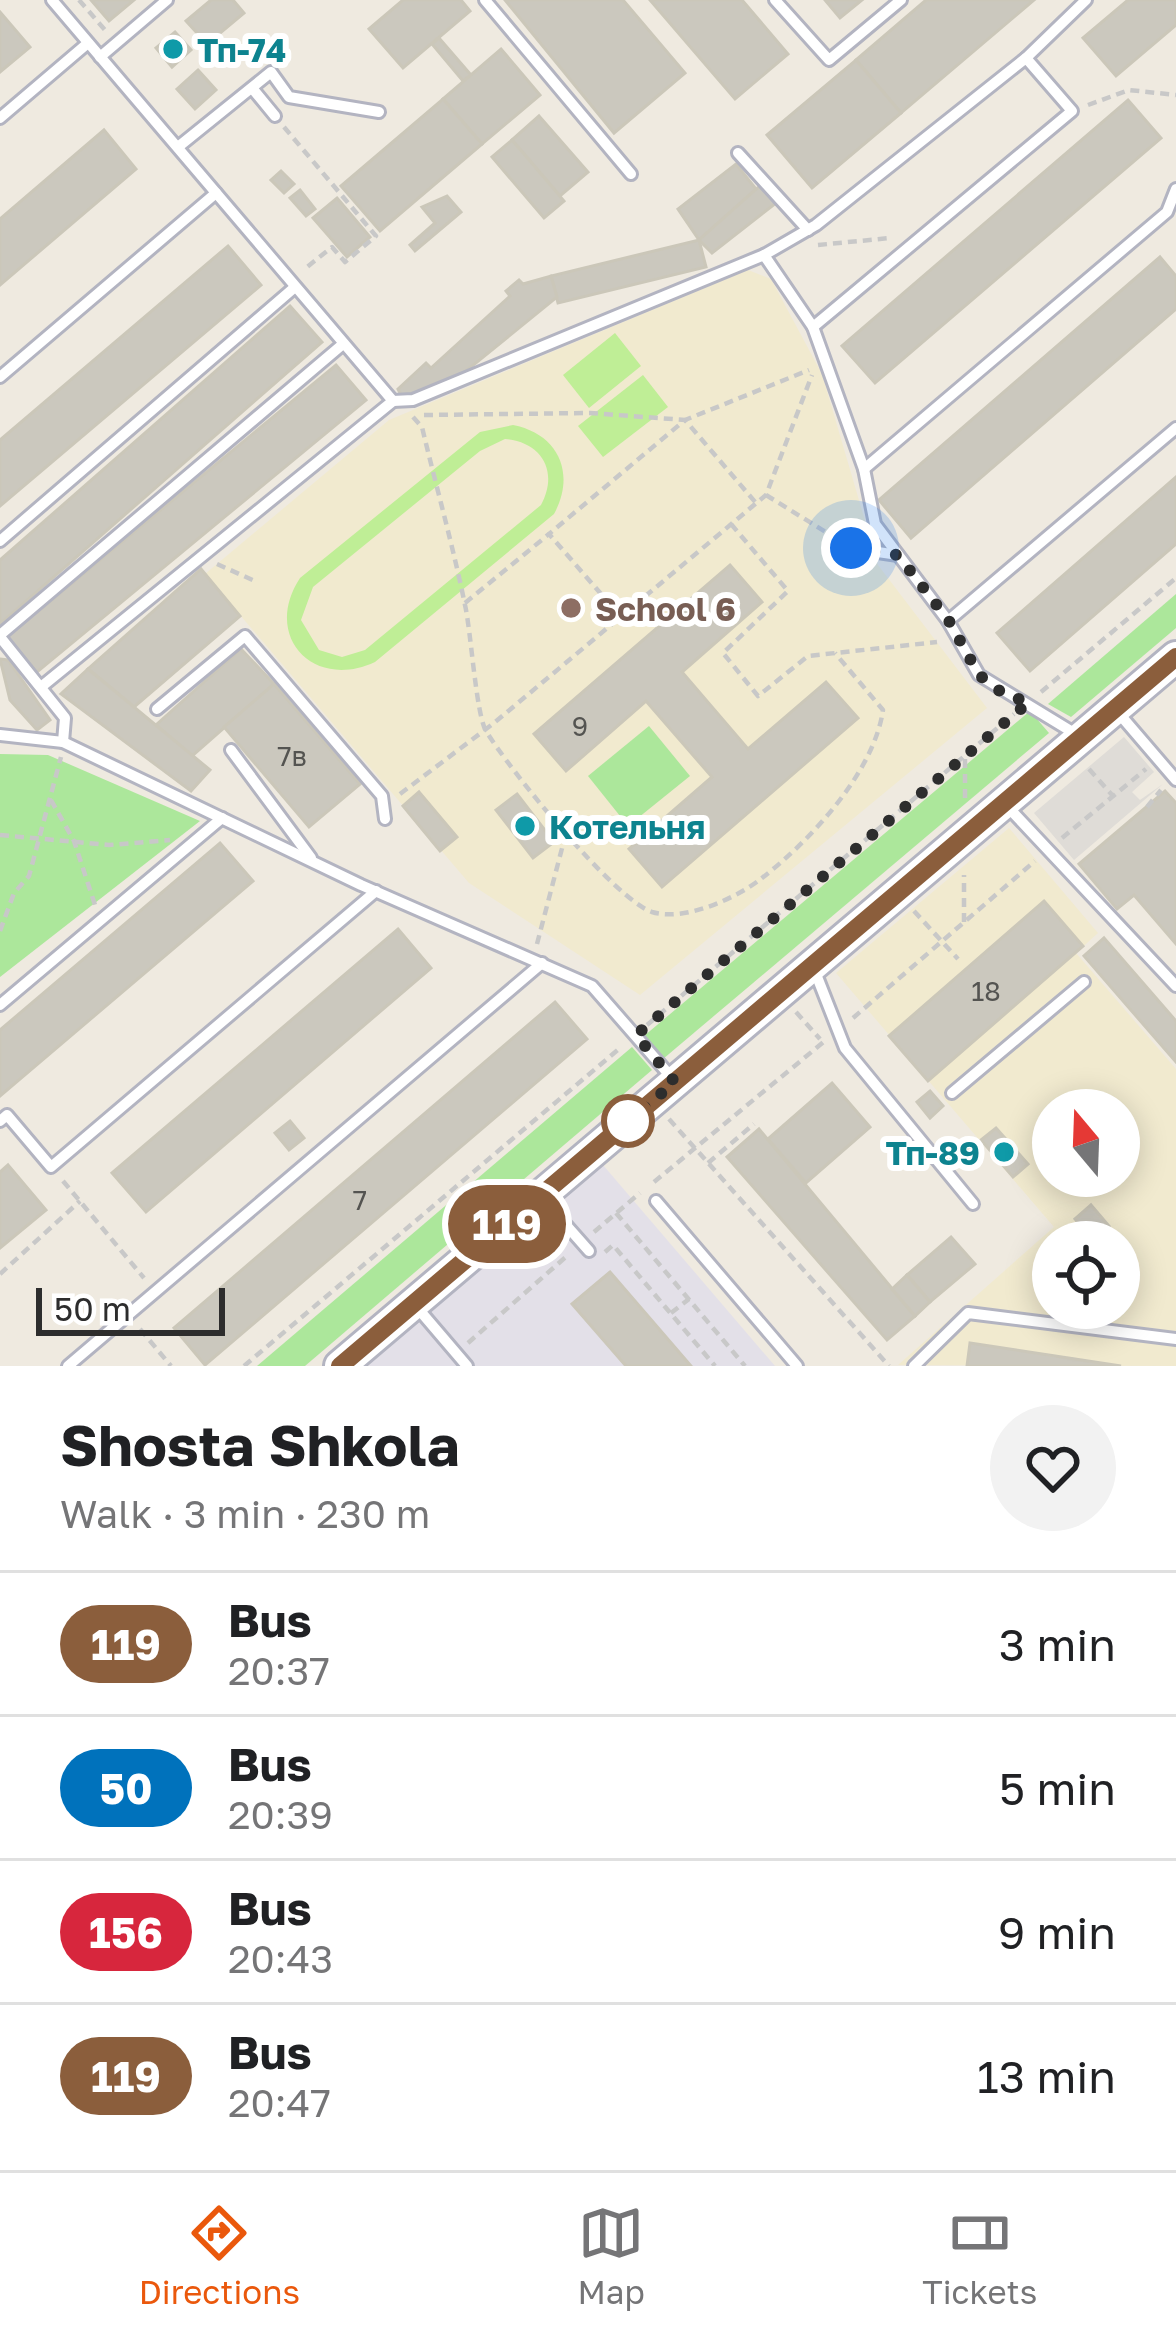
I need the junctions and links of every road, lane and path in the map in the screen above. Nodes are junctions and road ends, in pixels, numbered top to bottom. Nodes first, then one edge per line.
1 (52, 0) edge
2 (80, 0) edge
3 (167, 0) edge
4 (485, 0) edge
5 (775, 0) edge
6 (901, 0) edge
7 (1086, 0) edge
8 (88, 43) junction
9 (116, 43) junction
10 (100, 57) junction
11 (1026, 58) junction
12 (252, 88) junction
13 (1176, 95) edge
14 (1072, 111) junction
15 (379, 112) dead end
16 (274, 116) joint
17 (0, 118) edge
18 (178, 147) junction
19 (738, 153) dead end
20 (631, 174) dead end
21 (1176, 189) edge
22 (216, 193) junction
23 (1167, 212) junction
24 (1176, 223) edge
25 (808, 230) junction
26 (925, 234) junction
27 (784, 244) junction
28 (764, 255) junction
29 (307, 267) dead end
30 (295, 287) junction
31 (814, 327) junction
32 (344, 344) junction
33 (0, 376) edge
34 (393, 401) junction
35 (686, 420) junction
36 (1176, 428) edge
37 (864, 470) junction
38 (766, 495) junction
39 (756, 503) junction
40 (731, 524) junction
41 (549, 534) junction
42 (0, 541) edge
43 (851, 548) joint
44 (898, 555) junction
45 (217, 564) dead end
46 (1176, 578) edge
47 (257, 582) dead end
48 (465, 603) junction
49 (621, 617) junction
50 (949, 621) junction
51 (0, 636) edge
52 (959, 640) junction
53 (836, 653) junction
54 (1176, 657) edge
55 (41, 687) junction
56 (1029, 702) junction
57 (157, 709) dead end
58 (1115, 709) junction
59 (485, 730) junction
60 (0, 735) edge
61 (63, 742) junction
62 (1076, 742) junction
63 (231, 750) dead end
64 (1144, 771) dead end
65 (1176, 779) edge
66 (1113, 796) junction
67 (396, 797) dead end
68 (51, 800) junction
69 (1004, 803) junction
70 (1147, 806) dead end
71 (222, 818) junction
72 (385, 819) dead end
73 (566, 833) junction
74 (0, 835) edge
75 (199, 837) junction
76 (41, 838) junction
77 (74, 841) junction
78 (1048, 849) junction
79 (314, 862) junction
80 (376, 891) junction
81 (916, 914) dead end
82 (101, 920) junction
83 (0, 931) edge
84 (942, 940) junction
85 (958, 959) dead end
86 (536, 962) junction
87 (813, 966) junction
88 (1084, 982) dead end
89 (1176, 986) edge
90 (0, 1005) edge
91 (797, 1014) dead end
92 (838, 1031) junction
93 (636, 1035) junction
94 (823, 1042) junction
95 (675, 1082) junction
96 (952, 1094) dead end
97 (669, 1118) dead end
98 (0, 1121) edge
99 (754, 1124) dead end
100 (695, 1148) junction
101 (708, 1163) junction
102 (51, 1167) junction
103 (541, 1196) junction
104 (656, 1201) dead end
105 (80, 1202) junction
106 (973, 1204) dead end
107 (616, 1213) dead end
108 (592, 1255) joint
109 (0, 1274) edge
110 (155, 1292) junction
111 (689, 1299) junction
112 (413, 1304) junction
113 (670, 1313) junction
114 (129, 1314) junction
115 (1176, 1339) edge
116 (68, 1366) edge
117 (171, 1366) edge
118 (244, 1366) edge
119 (340, 1366) edge
120 (467, 1366) edge
121 (715, 1366) edge
122 (745, 1366) edge
123 (797, 1366) edge
124 (889, 1366) edge
125 (914, 1366) edge

1 - 8 lane
2 - 9 path
3 - 9 lane
4 - 20 lane
5 - 6 lane
7 - 11 lane
8 - 10 lane
8 - 17 lane
9 - 10 lane
10 - 18 lane
11 - 14 lane
11 - 25 lane
12 - 15 lane
12 - 16 lane
12 - 18 lane
13 - 14 path
14 - 26 lane
16 - 29 path
18 - 22 lane
19 - 25 lane
21 - 23 lane
22 - 30 lane
22 - 33 lane
23 - 24 lane
23 - 37 lane
25 - 27 lane
26 - 27 path
26 - 31 lane
27 - 28 lane
28 - 31 lane
28 - 34 lane
30 - 32 lane
30 - 42 lane
31 - 37 lane
32 - 34 lane
32 - 51 lane
34 - 55 lane
35 - 38 path
35 - 39 path
35 - 41 path
35 - 48 path
36 - 50 lane
37 - 44 lane
38 - 39 path
38 - 43 path
39 - 40 path
40 - 49 path
40 - 53 path
41 - 48 path
41 - 49 path
43 - 44 lane
44 - 50 lane
45 - 47 path
46 - 56 path
48 - 59 path
49 - 59 path
50 - 52 lane
51 - 55 lane
52 - 53 path
52 - 56 lane
53 - 73 path
54 - 58 street
55 - 61 lane
56 - 62 lane
56 - 93 path
57 - 72 lane
58 - 62 street
58 - 65 lane
59 - 67 path
59 - 73 path
60 - 61 lane
61 - 68 path
61 - 71 lane
62 - 66 path
62 - 69 street
63 - 79 lane
64 - 66 path
65 - 70 path
66 - 78 path
68 - 76 path
68 - 77 path
69 - 78 lane
69 - 87 street
71 - 75 lane
71 - 79 lane
73 - 86 path
74 - 76 path
75 - 77 path
75 - 82 lane
76 - 77 path
76 - 83 path
77 - 82 path
78 - 84 path
78 - 89 lane
79 - 80 lane
80 - 86 lane
80 - 102 lane
81 - 84 path
82 - 90 lane
84 - 85 path
84 - 92 path
86 - 93 lane
86 - 110 lane
87 - 92 lane
87 - 95 street
88 - 96 lane
91 - 94 path
92 - 94 path
92 - 106 lane
93 - 95 lane
93 - 118 path
94 - 100 path
95 - 103 street
97 - 100 path
98 - 102 lane
99 - 101 path
100 - 101 path
101 - 124 path
102 - 105 path
103 - 108 lane
103 - 112 street
104 - 123 lane
105 - 109 path
105 - 110 path
107 - 111 path
108 - 113 path
110 - 114 lane
111 - 113 path
111 - 122 path
112 - 119 street
112 - 120 lane
113 - 121 path
114 - 116 lane
114 - 117 path
115 - 125 lane

